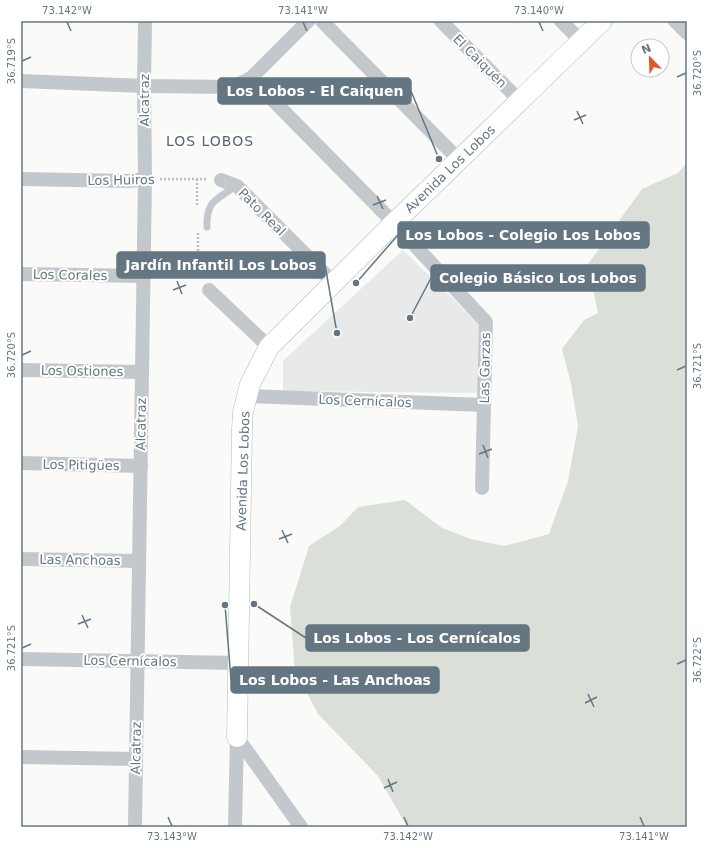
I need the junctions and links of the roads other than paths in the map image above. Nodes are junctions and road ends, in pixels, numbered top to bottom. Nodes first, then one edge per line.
1 (145, 21) edge
2 (308, 21) edge
3 (322, 21) edge
4 (440, 21) edge
5 (561, 21) edge
6 (602, 21) edge
7 (675, 21) edge
8 (687, 33) edge
9 (581, 41) junction
10 (251, 78) junction
11 (21, 81) edge
12 (144, 86) junction
13 (520, 100) junction
14 (459, 160) junction
15 (21, 179) edge
16 (145, 179) junction
17 (221, 180) road end
18 (236, 186) junction
19 (394, 223) junction
20 (207, 228) dead end
21 (21, 274) edge
22 (144, 276) junction
23 (334, 283) junction
24 (209, 290) dead end
25 (269, 346) junction
26 (21, 370) edge
27 (142, 372) junction
28 (246, 396) junction
29 (484, 405) junction
30 (21, 464) edge
31 (141, 466) junction
32 (482, 488) dead end
33 (21, 559) edge
34 (139, 561) junction
35 (21, 659) edge
36 (138, 661) junction
37 (238, 663) junction
38 (237, 737) junction
39 (21, 757) edge
40 (136, 759) junction
41 (135, 827) edge
42 (235, 827) edge
43 (301, 827) edge

1 - 12 street, Alcatraz
2 - 10 street
3 - 14 street
4 - 13 street, El Caiquén
5 - 9 street
6 - 9 street, Avenida Los Lobos
7 - 8 street
9 - 13 street, Avenida Los Lobos
10 - 12 street
10 - 19 street, Las Garzas
11 - 12 street
12 - 16 street, Alcatraz
13 - 14 street, Avenida Los Lobos
14 - 19 street, Avenida Los Lobos
15 - 16 street, Los Huiros
16 - 22 street, Alcatraz
17 - 18 street, Pato Real
18 - 20 lane
18 - 23 street, Pato Real
19 - 23 street, Avenida Los Lobos
19 - 29 street, Las Garzas
21 - 22 street, Los Corales
22 - 27 street, Alcatraz
23 - 25 street, Avenida Los Lobos
24 - 25 street
25 - 28 street, Avenida Los Lobos
26 - 27 street, Los Ostiones
27 - 31 street, Alcatraz
28 - 29 street, Los Cernícalos
28 - 37 street, Avenida Los Lobos
29 - 32 street, Las Garzas
30 - 31 street, Los Pitigües
31 - 34 street, Alcatraz
33 - 34 street, Las Anchoas
34 - 36 street, Alcatraz
35 - 36 street, Los Cernícalos
36 - 37 street, Los Cernícalos
36 - 40 street, Alcatraz
37 - 38 street, Avenida Los Lobos
38 - 42 street, Avenida Los Lobos
38 - 43 street
39 - 40 street
40 - 41 street, Alcatraz

